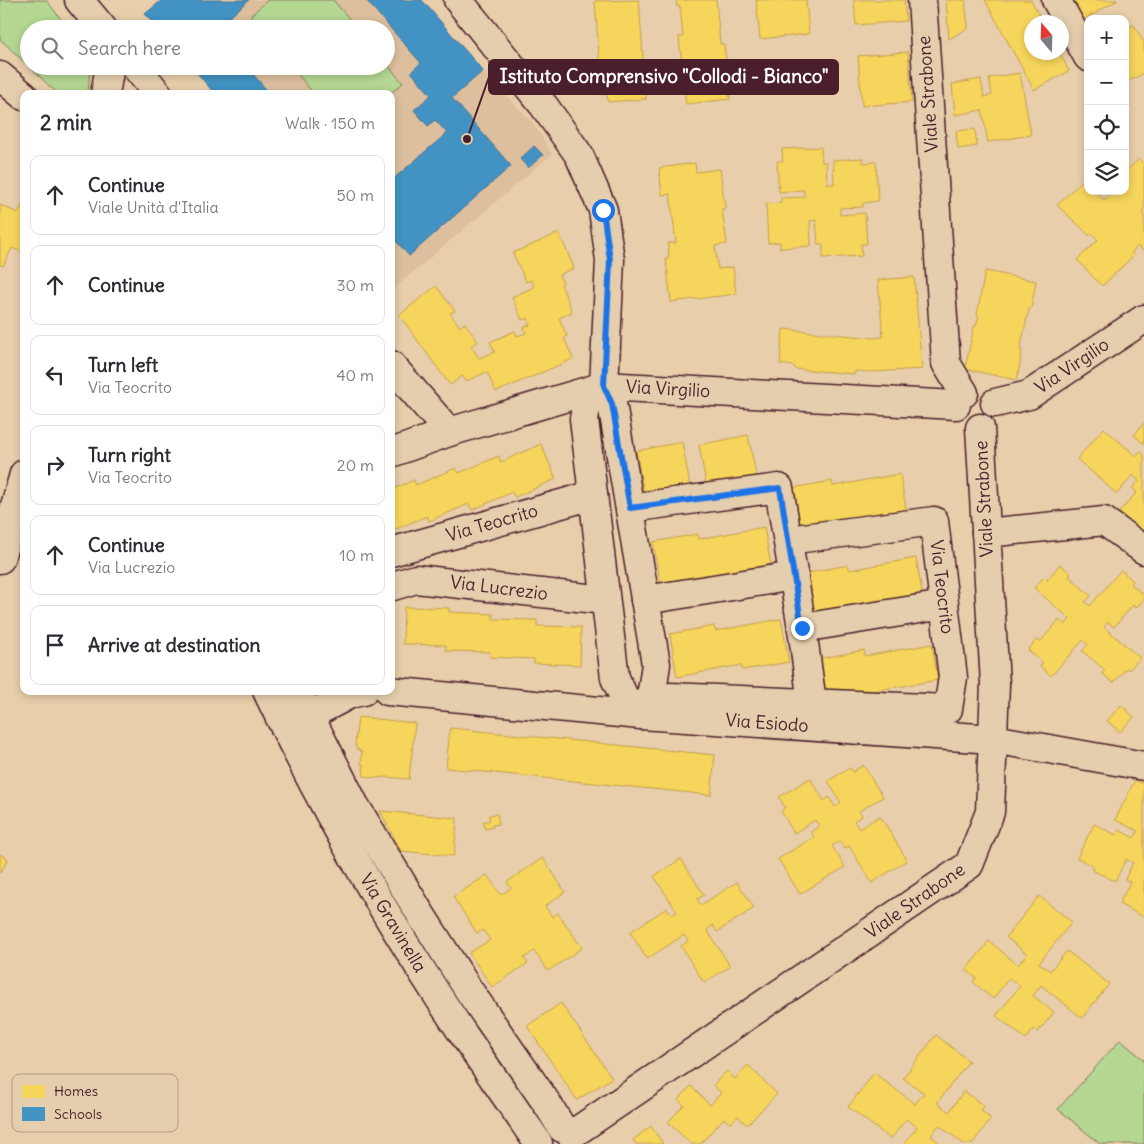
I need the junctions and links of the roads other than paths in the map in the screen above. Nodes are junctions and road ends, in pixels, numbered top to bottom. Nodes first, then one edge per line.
1 (458, 0) edge
2 (922, 0) edge
3 (1056, 0) edge
4 (81, 1) edge
5 (96, 20) edge
6 (1084, 50) edge
7 (109, 75) edge
8 (142, 75) edge
9 (0, 76) edge
10 (107, 90) edge
11 (155, 90) edge
12 (20, 93) edge
13 (1144, 319) edge
14 (395, 370) edge
15 (604, 386) junction
16 (960, 399) junction
17 (995, 403) junction
18 (980, 428) junction
19 (449, 432) junction
20 (395, 452) edge
21 (16, 488) edge
22 (593, 495) junction
23 (630, 508) junction
24 (986, 532) junction
25 (788, 540) junction
26 (1144, 550) edge
27 (395, 551) edge
28 (0, 559) edge
29 (794, 576) junction
30 (395, 584) edge
31 (605, 600) junction
32 (645, 600) junction
33 (944, 605) junction
34 (802, 628) junction
35 (395, 686) edge
36 (269, 695) edge
37 (299, 695) edge
38 (348, 695) edge
39 (670, 697) dead end
40 (812, 703) junction
41 (948, 709) joint
42 (641, 715) junction
43 (309, 716) junction
44 (285, 728) junction
45 (992, 739) junction
46 (1144, 766) edge
47 (569, 1136) edge
48 (538, 1144) edge

1 - 15 street
2 - 16 street, Viale Strabone
3 - 6 street
4 - 5 street
7 - 10 street
8 - 11 street
9 - 12 street
13 - 17 street, Via Virgilio
14 - 19 street
15 - 16 street, Via Virgilio
15 - 19 street, Via Virgilio
15 - 22 street
15 - 23 street
16 - 17 street
16 - 18 street
17 - 18 street
18 - 24 street, Viale Strabone
19 - 20 street, Via Virgilio
21 - 28 street
22 - 27 street, Via Teocrito
22 - 31 street
23 - 25 street
23 - 32 street
24 - 26 street
24 - 45 street, Viale Strabone
25 - 29 street
25 - 33 street, Via Teocrito
29 - 32 street
29 - 34 street
30 - 31 street, Via Lucrezio
31 - 42 street
32 - 42 street
33 - 34 street
33 - 41 street, Via Teocrito
34 - 40 street
35 - 42 street, Via Esiodo
36 - 44 street, Via Gravinella
37 - 43 street, Via Gravinella
38 - 43 street
39 - 40 street, Via Esiodo
40 - 41 street, Via Esiodo
42 - 45 street, Via Esiodo
43 - 44 street
43 - 47 street, Via Gravinella
44 - 48 street, Via Gravinella
45 - 46 street, Via Esiodo
45 - 47 street, Viale Strabone
47 - 48 street, Via Gravinella

